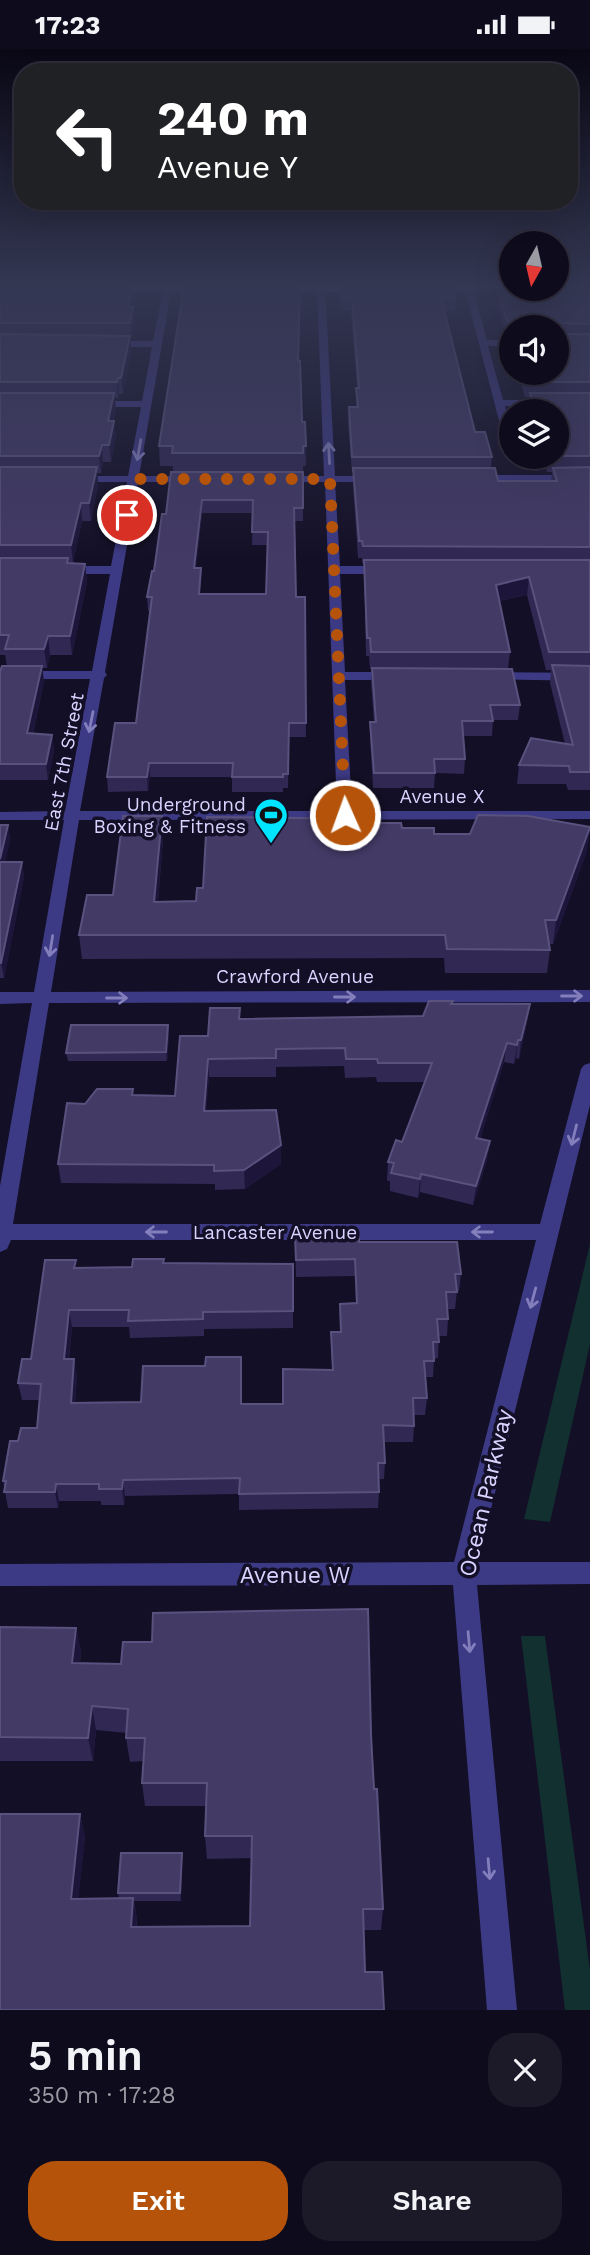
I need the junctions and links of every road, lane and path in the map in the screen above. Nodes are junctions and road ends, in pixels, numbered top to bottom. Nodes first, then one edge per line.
1 (153, 378) edge
2 (325, 378) edge
3 (492, 378) edge
4 (499, 403) edge
5 (569, 403) edge
6 (590, 403) edge
7 (78, 404) edge
8 (148, 404) junction
9 (516, 469) edge
10 (384, 478) edge
11 (465, 478) edge
12 (519, 478) junction
13 (590, 478) edge
14 (64, 479) edge
15 (134, 479) junction
16 (207, 479) edge
17 (262, 479) edge
18 (330, 479) junction
19 (55, 570) edge
20 (118, 570) junction
21 (334, 570) junction
22 (394, 570) edge
23 (0, 675) edge
24 (100, 675) junction
25 (339, 676) junction
26 (413, 676) edge
27 (481, 676) edge
28 (590, 677) edge
29 (345, 815) junction
30 (590, 815) edge
31 (0, 816) edge
32 (72, 816) junction
33 (590, 996) edge
34 (0, 998) edge
35 (43, 998) junction
36 (590, 1069) edge
37 (550, 1232) junction
38 (1, 1236) edge
39 (590, 1573) edge
40 (464, 1574) junction
41 (0, 1575) edge
42 (502, 2010) edge

1 - 8 street, East 7th Street
18 -> 2 street
3 - 4 street
5 - 6 street
7 - 8 street
8 -> 15 street, East 7th Street
9 - 12 street
10 - 18 street
11 - 12 street
12 - 13 street
14 - 15 street
15 - 16 street
15 - 20 street, East 7th Street
17 - 18 street
18 - 21 street
19 - 20 street
20 - 24 street, East 7th Street
21 - 22 street
21 - 25 street
23 - 24 street
24 -> 32 street, East 7th Street
25 - 26 street
25 - 29 street
27 - 28 street
29 - 30 street, Avenue X
29 - 32 street, Avenue X
31 - 32 street, Avenue X
32 -> 35 street, East 7th Street
35 -> 33 street, Crawford Avenue
34 - 35 street, Crawford Avenue
35 - 38 street, East 7th Street
36 -> 37 street, Ocean Parkway
37 -> 38 street, Lancaster Avenue
37 -> 40 street, Ocean Parkway
39 - 40 street, Avenue W
40 - 41 street, Avenue W
40 -> 42 street, Ocean Parkway

